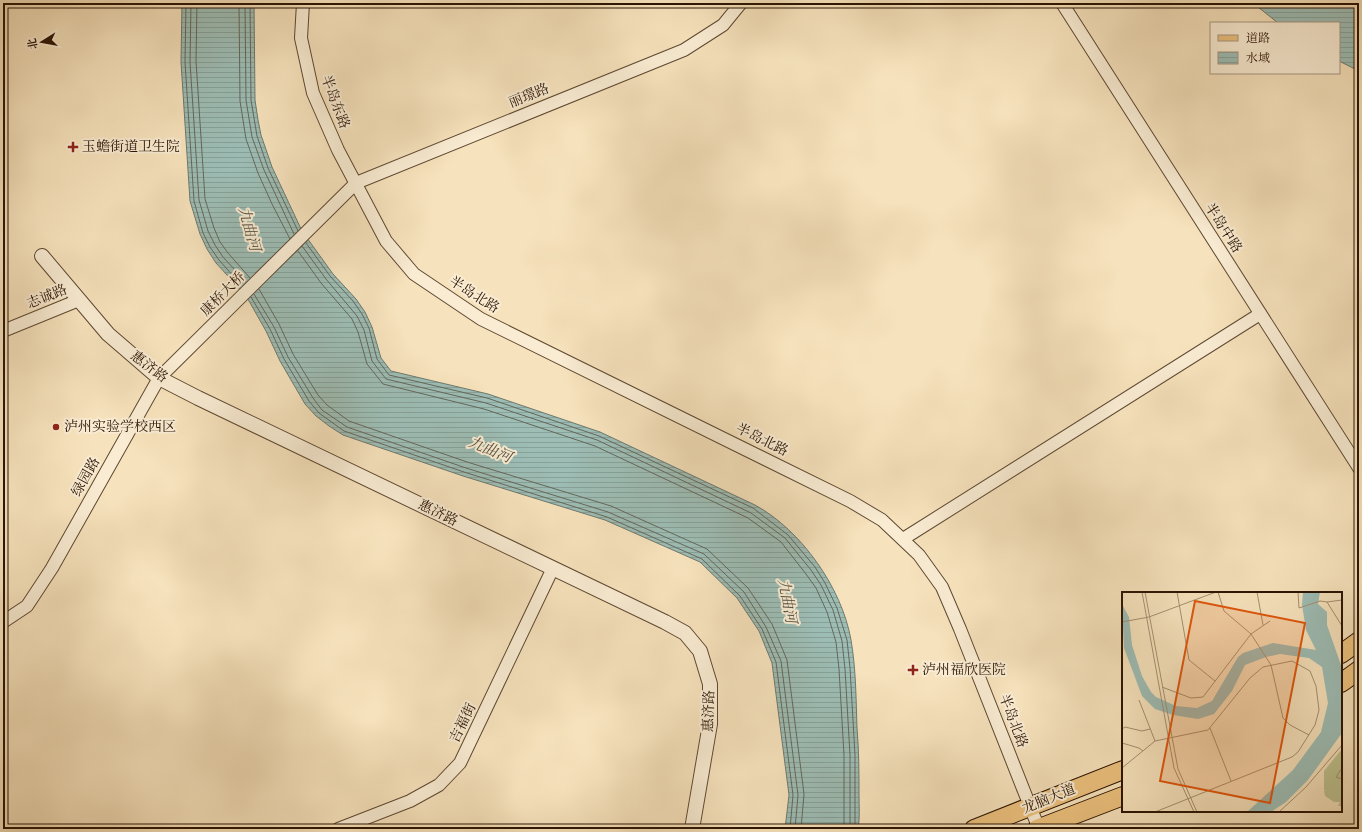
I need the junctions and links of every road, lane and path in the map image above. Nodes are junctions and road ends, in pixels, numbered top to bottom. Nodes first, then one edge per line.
1 (303, 3) edge
2 (741, 3) edge
3 (1062, 3) edge
4 (356, 183) junction
5 (325, 213) joint
6 (42, 256) dead end
7 (79, 300) junction
8 (1260, 314) junction
9 (3, 331) edge
10 (193, 345) joint
11 (159, 378) junction
12 (1359, 468) edge
13 (903, 539) junction
14 (553, 568) junction
15 (3, 622) edge
16 (1359, 641) edge
17 (1342, 653) edge
18 (1359, 670) edge
19 (1342, 682) edge
20 (1122, 770) edge
21 (1122, 796) edge
22 (1030, 807) junction
23 (338, 829) edge
24 (692, 829) edge
25 (974, 829) edge
26 (1038, 829) edge

1 - 4 street, 半岛东路
2 - 4 street, 丽璟路
3 - 8 street, 半岛中路
4 - 5 street, 丽璟路
4 - 13 street, 半岛北路
5 - 10 street, 康桥大桥
6 - 7 street, 惠济路
7 - 9 street, 志诚路
7 - 11 street, 惠济路
8 - 12 street, 半岛中路
8 - 13 street
10 - 11 street, 绿园路
11 - 14 street, 惠济路
11 - 15 street, 绿园路
13 - 22 street, 半岛北路
14 - 23 street, 吉福街
14 - 24 street, 惠济路
16 - 17 main road
18 - 19 main road
20 - 22 main road, 龙脑大道
21 - 26 main road, 龙脑大道
22 - 25 main road, 龙脑大道
22 - 26 street, 半岛北路

